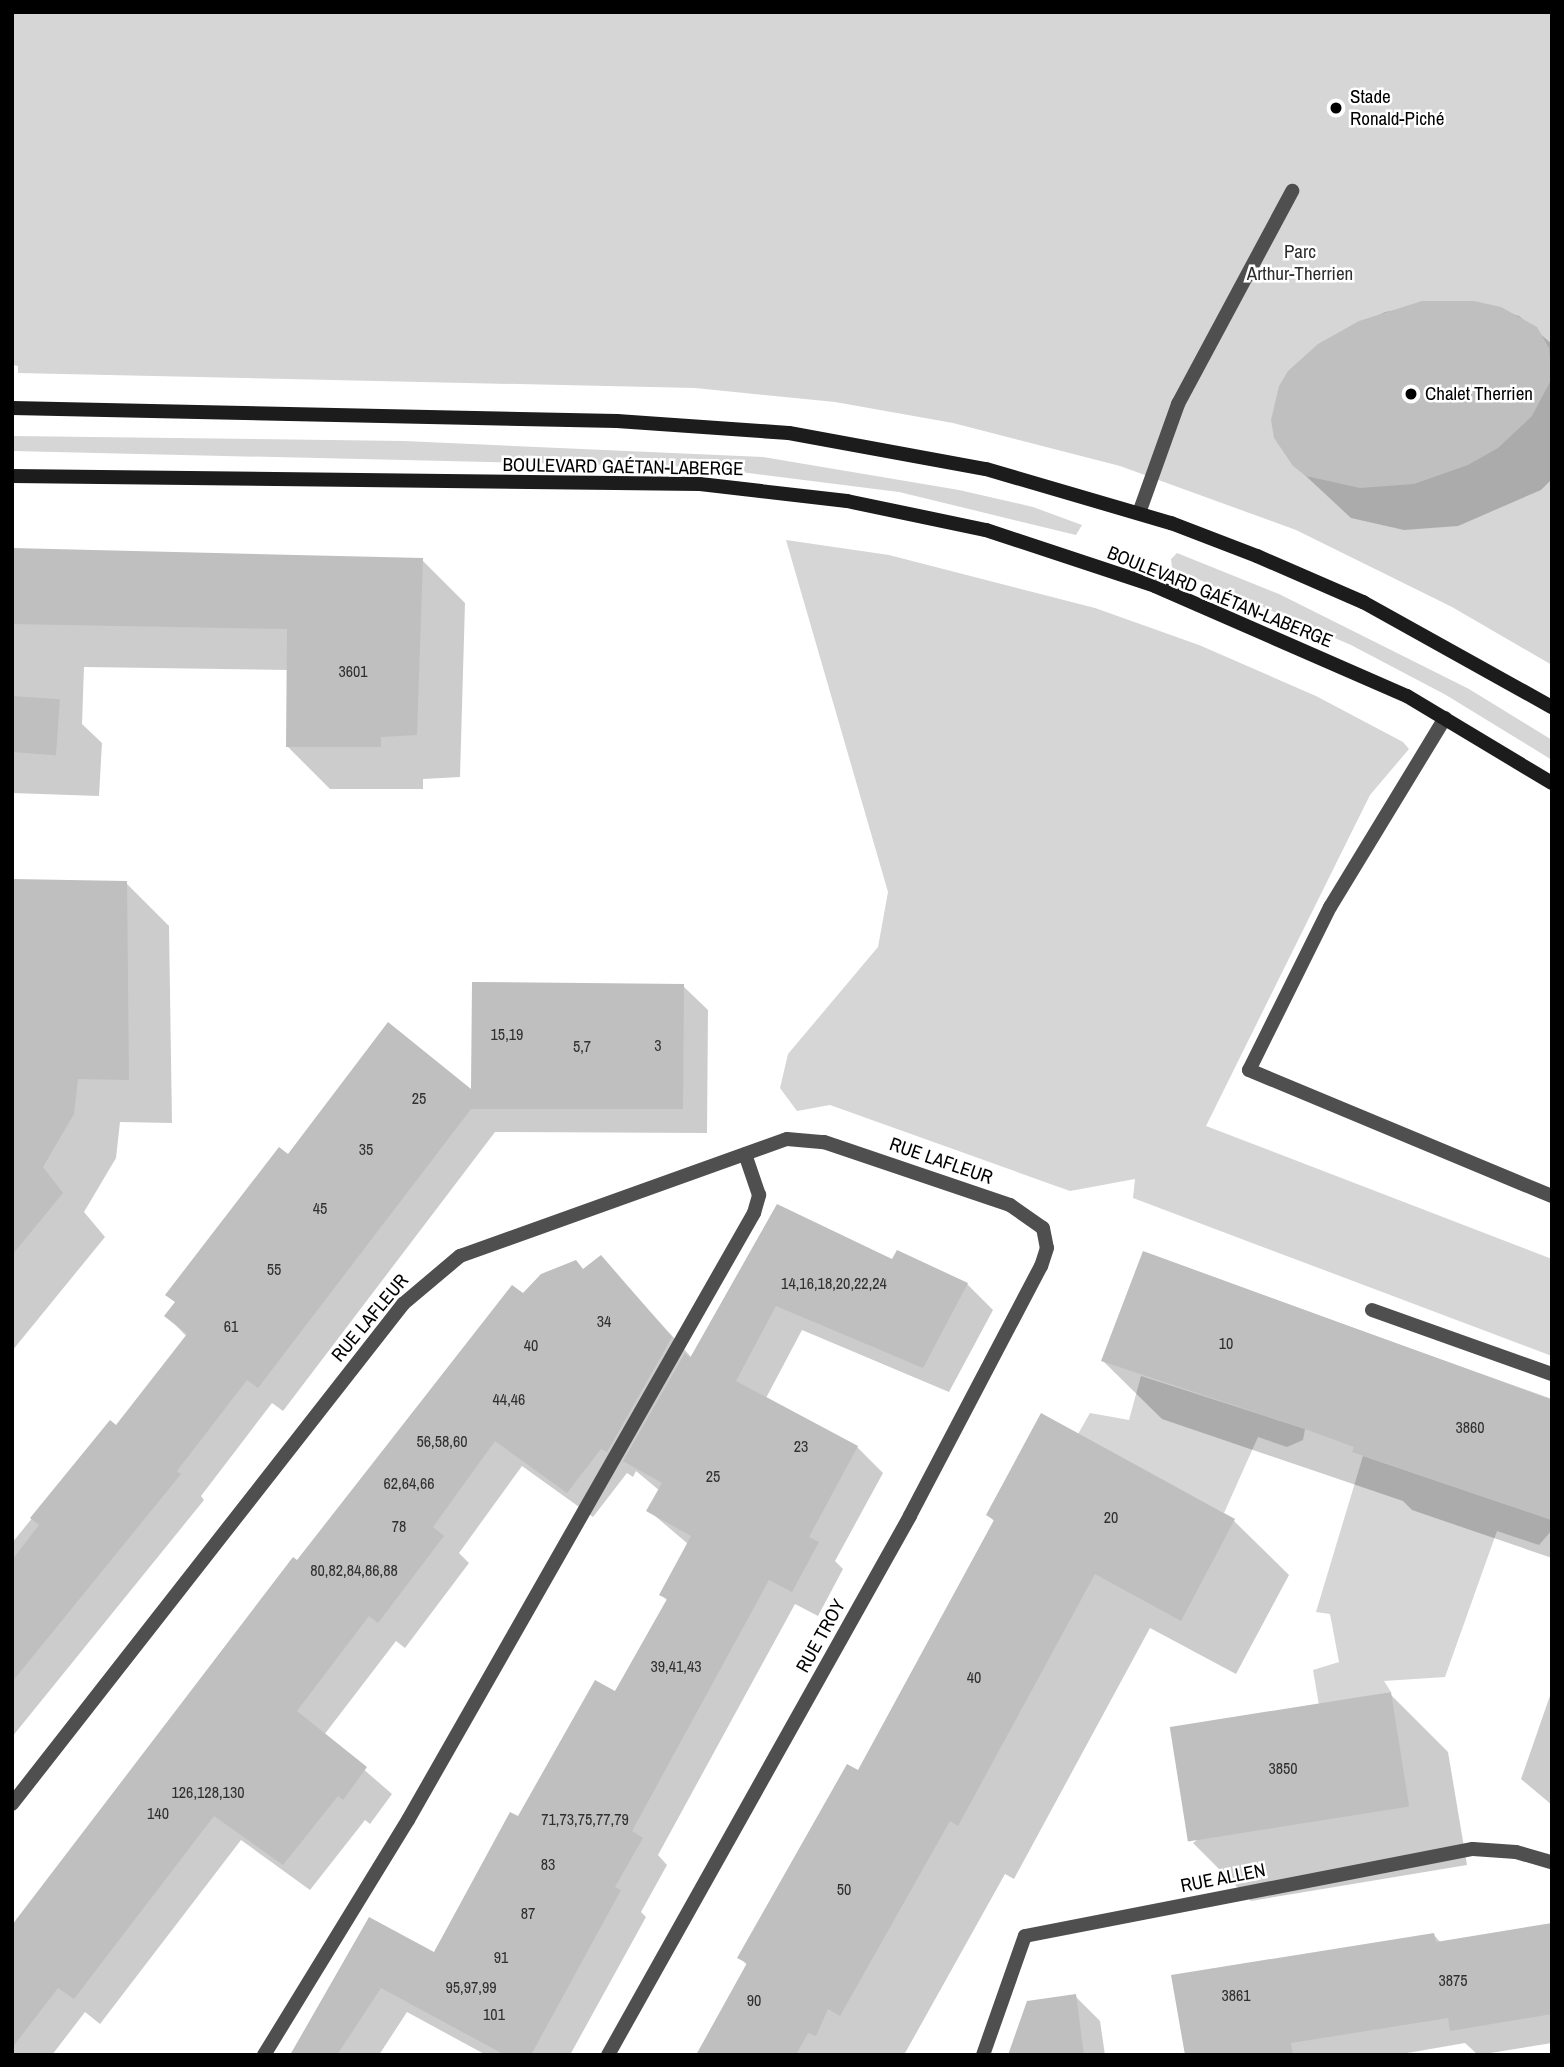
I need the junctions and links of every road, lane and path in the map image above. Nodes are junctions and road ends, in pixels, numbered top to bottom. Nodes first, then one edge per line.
1 (1292, 191) dead end
2 (12, 408) edge
3 (12, 476) edge
4 (1139, 513) junction
5 (1552, 707) edge
6 (1445, 718) junction
7 (1552, 783) edge
8 (745, 1154) junction
9 (1552, 1196) edge
10 (1043, 1228) joint
11 (1372, 1310) dead end
12 (1552, 1374) edge
13 (12, 1804) edge
14 (1552, 1862) edge
15 (264, 2055) edge
16 (608, 2055) edge
17 (983, 2055) edge

1 - 4 street
2 - 4 main road, BOULEVARD GAÉTAN-LABERGE
3 - 6 main road, BOULEVARD GAÉTAN-LABERGE
4 - 5 main road, BOULEVARD GAÉTAN-LABERGE
6 - 7 main road, BOULEVARD GAÉTAN-LABERGE
6 - 9 street
8 - 10 street, RUE LAFLEUR
8 - 13 street, RUE LAFLEUR
8 - 15 street
10 - 16 street, RUE TROY
11 - 12 street
14 - 17 street, RUE ALLEN

